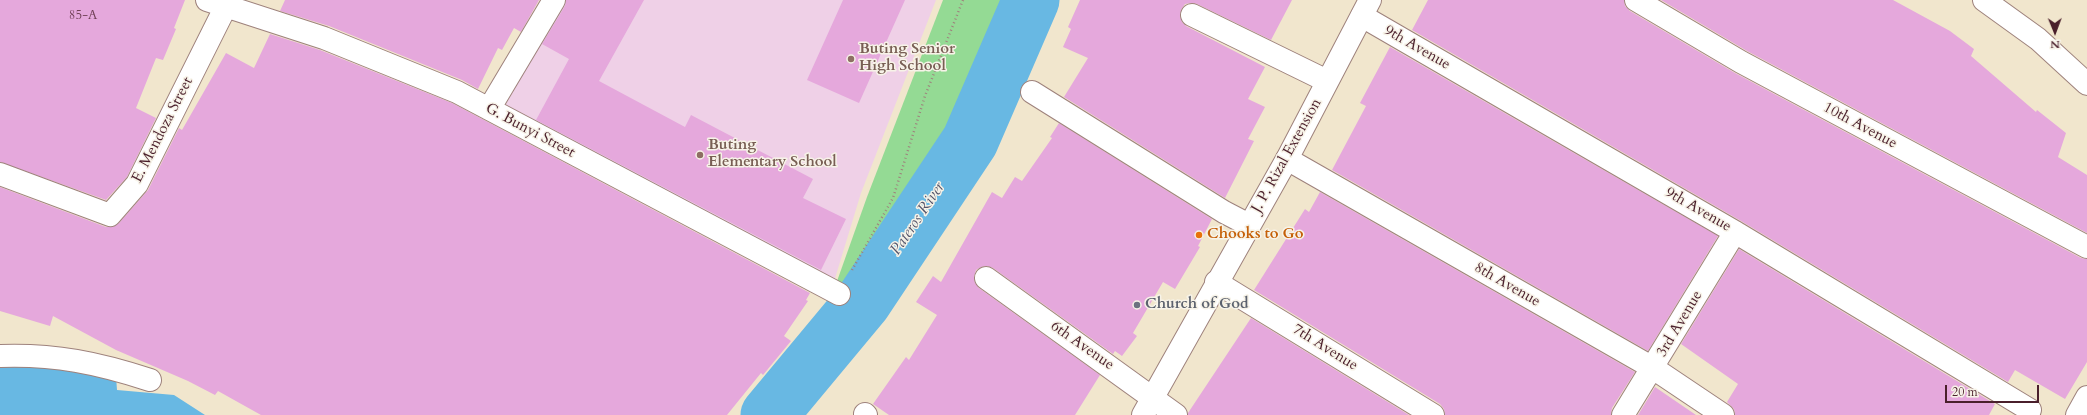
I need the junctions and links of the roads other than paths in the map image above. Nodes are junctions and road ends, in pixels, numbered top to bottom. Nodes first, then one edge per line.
1 (554, 0) edge
2 (1636, 0) edge
3 (1984, 0) edge
4 (220, 2) edge
5 (1366, 8) edge
6 (1192, 15) dead end
7 (1327, 81) junction
8 (2087, 84) edge
9 (1032, 92) dead end
10 (489, 109) junction
11 (1287, 159) junction
12 (0, 174) edge
13 (1249, 226) junction
14 (1735, 232) junction
15 (2087, 248) edge
16 (986, 278) dead end
17 (1216, 282) junction
18 (839, 294) road end
19 (0, 356) edge
20 (1653, 368) junction
21 (150, 380) dead end
22 (2087, 398) edge
23 (1148, 406) edge
24 (2030, 410) dead end
25 (1176, 415) edge
26 (1433, 415) edge
27 (1622, 415) edge
28 (1723, 415) edge
29 (2077, 415) edge

1 - 10 street
2 - 15 street, 10th Avenue
3 - 8 street
4 - 10 street, G. Bunyi Street
4 - 12 street, E. Mendoza Street
5 - 7 street, J. P. Rizal Extension
5 - 14 street, 9th Avenue
6 - 7 street
7 - 11 street, J. P. Rizal Extension
9 - 13 street
10 - 18 street, G. Bunyi Street
11 - 13 street, J. P. Rizal Extension
11 - 20 street, 8th Avenue
13 - 17 street, J. P. Rizal Extension
14 - 20 street, 3rd Avenue
14 - 24 street, 9th Avenue
16 - 23 street, 6th Avenue
17 - 23 street, J. P. Rizal Extension
17 - 26 street, 7th Avenue
19 - 21 street
20 - 27 street, 3rd Avenue
20 - 28 street, 8th Avenue
22 - 29 street
23 - 25 street, 6th Avenue

